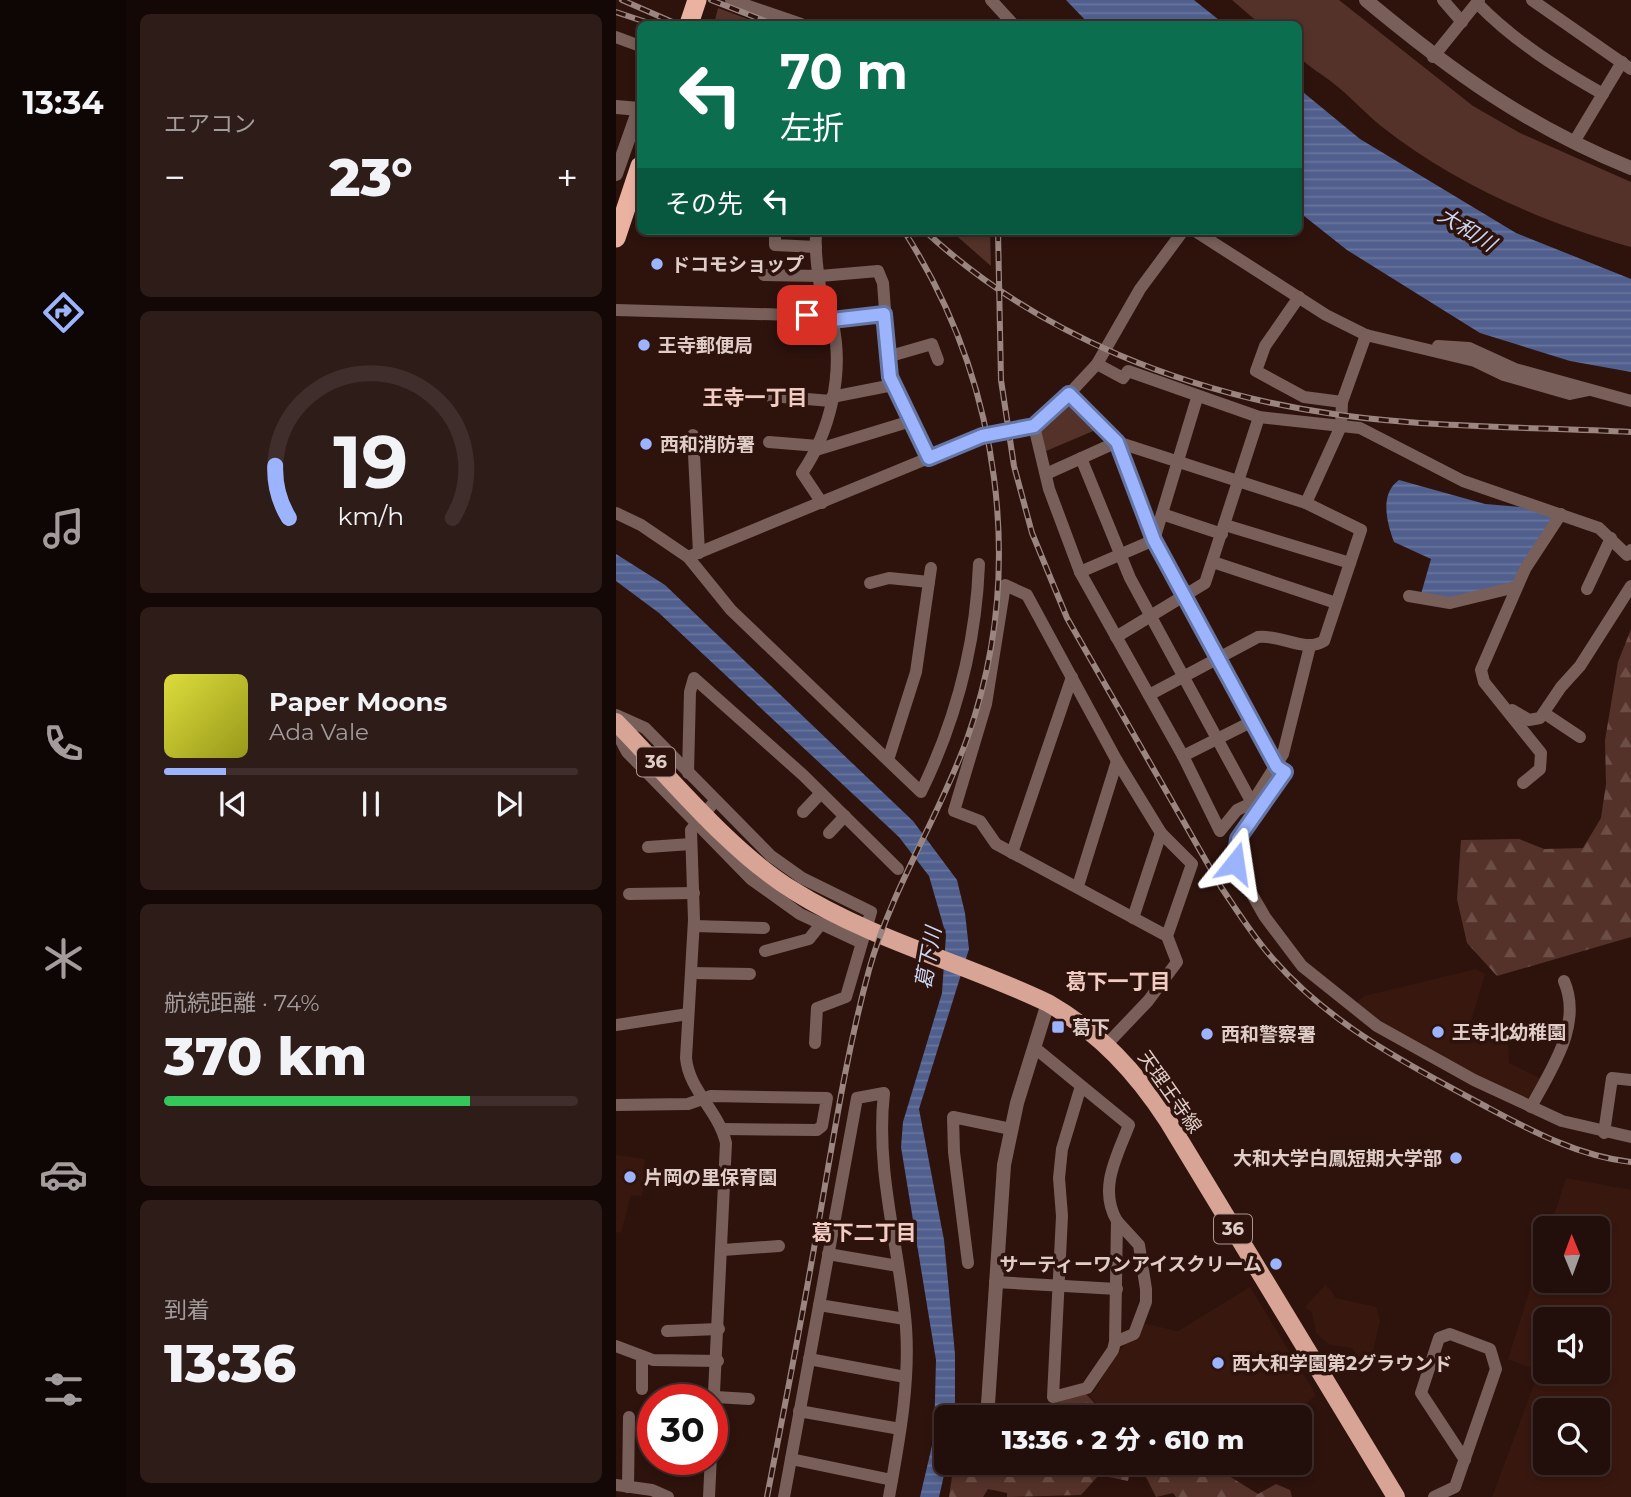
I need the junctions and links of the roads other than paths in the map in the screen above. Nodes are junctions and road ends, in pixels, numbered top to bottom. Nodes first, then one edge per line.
1 (697, 0) edge
2 (731, 0) edge
3 (991, 0) edge
4 (1366, 0) edge
5 (1443, 0) edge
6 (1532, 0) edge
7 (1478, 1) edge
8 (1548, 4) edge
9 (690, 21) edge
10 (792, 21) edge
11 (1010, 21) edge
12 (1462, 22) junction
13 (616, 37) edge
14 (637, 45) edge
15 (1433, 57) junction
16 (1627, 65) edge
17 (1603, 94) junction
18 (616, 107) edge
19 (637, 107) edge
20 (637, 115) edge
21 (1574, 142) junction
22 (1631, 168) edge
23 (616, 172) edge
24 (637, 175) edge
25 (775, 235) edge
26 (817, 235) edge
27 (1180, 235) edge
28 (1201, 235) edge
29 (616, 238) edge
30 (816, 247) junction
31 (764, 275) dead end
32 (820, 276) junction
33 (1299, 297) junction
34 (616, 310) edge
35 (884, 314) junction
36 (830, 318) junction
37 (1366, 335) junction
38 (887, 357) junction
39 (938, 360) dead end
40 (1097, 364) junction
41 (893, 385) junction
42 (1069, 394) junction
43 (770, 396) dead end
44 (1197, 398) junction
45 (831, 399) junction
46 (1631, 401) edge
47 (1342, 402) junction
48 (1259, 417) junction
49 (911, 421) junction
50 (1034, 426) junction
51 (1341, 426) junction
52 (693, 435) dead end
53 (769, 442) dead end
54 (1117, 442) junction
55 (817, 448) junction
56 (929, 458) junction
57 (1081, 458) junction
58 (1178, 461) junction
59 (1045, 474) junction
60 (1238, 481) junction
61 (822, 503) junction
62 (1306, 503) junction
63 (616, 513) edge
64 (1162, 513) junction
65 (1561, 514) junction
66 (1223, 530) junction
67 (1611, 538) junction
68 (1154, 540) junction
69 (1631, 550) edge
70 (1118, 554) junction
71 (694, 555) junction
72 (1213, 562) junction
73 (1350, 563) junction
74 (979, 564) dead end
75 (930, 568) dead end
76 (1080, 572) junction
77 (929, 582) junction
78 (870, 583) dead end
79 (1631, 586) edge
80 (1516, 587) junction
81 (1587, 589) dead end
82 (1409, 596) dead end
83 (1185, 597) junction
84 (1336, 603) junction
85 (1151, 617) junction
86 (1116, 637) junction
87 (1310, 646) junction
88 (1220, 659) junction
89 (1185, 676) junction
90 (1072, 677) junction
91 (1149, 695) junction
92 (1499, 703) junction
93 (1544, 713) junction
94 (616, 715) edge
95 (1253, 721) junction
96 (616, 722) edge
97 (616, 731) edge
98 (1580, 737) dead end
99 (1219, 738) junction
100 (1183, 756) junction
101 (888, 760) junction
102 (1117, 761) junction
103 (1277, 767) junction
104 (688, 773) junction
105 (1522, 783) dead end
106 (821, 793) junction
107 (715, 801) junction
108 (1252, 803) junction
109 (803, 812) dead end
110 (845, 816) junction
111 (695, 824) junction
112 (828, 833) dead end
113 (1161, 833) junction
114 (691, 845) junction
115 (648, 847) dead end
116 (1012, 852) junction
117 (898, 869) dead end
118 (1078, 886) junction
119 (694, 893) junction
120 (629, 894) dead end
121 (1133, 918) junction
122 (821, 924) junction
123 (694, 926) junction
124 (764, 928) dead end
125 (1167, 936) junction
126 (860, 942) junction
127 (765, 951) dead end
128 (691, 973) junction
129 (750, 974) dead end
130 (1564, 981) dead end
131 (1040, 999) junction
132 (688, 1014) junction
133 (616, 1025) edge
134 (815, 1043) dead end
135 (1107, 1044) junction
136 (1035, 1048) junction
137 (1631, 1080) edge
138 (1081, 1086) junction
139 (704, 1099) junction
140 (616, 1105) edge
141 (1531, 1107) junction
142 (723, 1129) junction
143 (1010, 1129) junction
144 (1604, 1133) junction
145 (1631, 1137) edge
146 (1117, 1221) junction
147 (779, 1246) dead end
148 (723, 1250) junction
149 (828, 1254) junction
150 (968, 1263) dead end
151 (898, 1266) junction
152 (995, 1282) junction
153 (1058, 1285) junction
154 (1117, 1289) junction
155 (819, 1305) junction
156 (905, 1319) junction
157 (719, 1329) junction
158 (667, 1331) dead end
159 (1115, 1342) junction
160 (616, 1346) edge
161 (642, 1357) junction
162 (809, 1359) junction
163 (718, 1361) junction
164 (905, 1377) junction
165 (642, 1384) edge
166 (717, 1384) edge
167 (728, 1398) edge
168 (749, 1399) dead end
169 (988, 1404) dead end
170 (799, 1410) junction
171 (629, 1418) dead end
172 (900, 1429) junction
173 (791, 1459) junction
174 (1465, 1460) junction
175 (711, 1475) edge
176 (892, 1480) junction
177 (622, 1486) edge
178 (668, 1497) edge
179 (709, 1497) edge
180 (784, 1497) edge
181 (889, 1497) edge
182 (1396, 1497) edge
183 (1434, 1497) edge

1 - 9 highway
2 - 10 street
3 - 11 street
4 - 15 street
5 - 12 street
6 - 8 street
7 - 12 street
7 - 17 street
8 - 16 street
12 - 15 street
13 - 14 street
15 - 21 street
16 - 17 street
17 - 21 street
18 - 19 street
20 - 23 street
21 - 22 street
24 - 29 highway
25 - 30 street
26 - 30 street
27 - 40 street
28 - 33 street
30 - 32 street
31 - 32 street
32 - 35 street
32 - 36 street
33 - 37 street
33 - 47 street
34 - 36 street
35 - 36 street
35 - 38 street
36 - 45 street
37 - 46 street
37 - 47 street
38 - 39 street
38 - 41 street
40 - 42 street
40 - 44 street
41 - 45 street
41 - 49 street
42 - 50 street
42 - 54 street
43 - 45 street
44 - 48 street
44 - 58 street
45 - 55 street
47 - 51 street
48 - 51 street
48 - 60 street
49 - 55 street
49 - 56 street
50 - 56 street
50 - 59 street
51 - 62 street
51 - 65 street
52 - 71 street
53 - 55 street
54 - 57 street
54 - 58 street
54 - 68 street
55 - 61 street
56 - 61 street
57 - 59 street
57 - 70 street
58 - 60 street
58 - 64 street
59 - 76 street
60 - 62 street
60 - 66 street
61 - 71 street
62 - 73 street
63 - 71 street
64 - 66 street
64 - 68 street
65 - 67 street
65 - 80 street
66 - 72 street
66 - 73 street
67 - 69 street
67 - 81 street
68 - 70 street
68 - 83 street
70 - 76 street
70 - 85 street
71 - 101 street
72 - 83 street
72 - 84 street
73 - 84 street
74 - 101 street
75 - 77 street
76 - 86 street
77 - 78 street
77 - 101 street
79 - 93 street
80 - 82 street
80 - 92 street
83 - 85 street
83 - 88 street
84 - 87 street
85 - 86 street
85 - 89 street
86 - 91 street
87 - 88 street
87 - 103 street
88 - 89 street
88 - 95 street
89 - 91 street
89 - 99 street
90 - 102 street
90 - 116 street
90 - 116 street
91 - 100 street
92 - 93 street
92 - 105 street
93 - 98 street
94 - 104 street
95 - 99 street
95 - 103 street
96 - 131 main road, 天理王寺線 / 36
97 - 111 street
99 - 100 street
99 - 108 street
100 - 108 street
102 - 113 street
102 - 118 street
103 - 108 street
103 - 141 street
104 - 106 street
104 - 107 street
106 - 109 street
106 - 110 street
107 - 111 street
107 - 126 street
110 - 112 street
110 - 117 street
111 - 114 street
111 - 122 street
113 - 121 street
113 - 125 street
114 - 115 street
114 - 119 street
116 - 118 street
118 - 121 street
119 - 120 street
119 - 123 street
121 - 125 street
122 - 126 street
122 - 127 street
123 - 124 street
123 - 128 street
125 - 135 street
126 - 134 street
128 - 129 street
128 - 132 street
130 - 141 street
131 - 135 main road, 天理王寺線 / 36
131 - 136 street
132 - 133 street
132 - 139 street
135 - 182 main road, 天理王寺線 / 36
136 - 138 street
136 - 143 street
137 - 144 street
138 - 146 street
138 - 153 street
139 - 140 street
139 - 142 street
139 - 142 street
141 - 144 street
142 - 148 street
143 - 150 street
143 - 152 street
144 - 145 street
146 - 154 street
146 - 159 street
147 - 148 street
148 - 157 street
149 - 151 street
149 - 151 street
149 - 155 street
151 - 156 street
152 - 153 street
152 - 169 street
153 - 154 street
153 - 159 street
154 - 159 street
155 - 156 street
155 - 162 street
156 - 164 street
157 - 158 street
157 - 163 street
160 - 161 street
161 - 163 street
161 - 165 street
162 - 164 street
162 - 170 street
163 - 166 street
164 - 172 street
167 - 168 street
170 - 172 street
170 - 173 street
171 - 177 street
172 - 176 street
173 - 176 street
173 - 180 street
174 - 174 street
174 - 183 street
175 - 179 street
176 - 181 street
177 - 178 street

